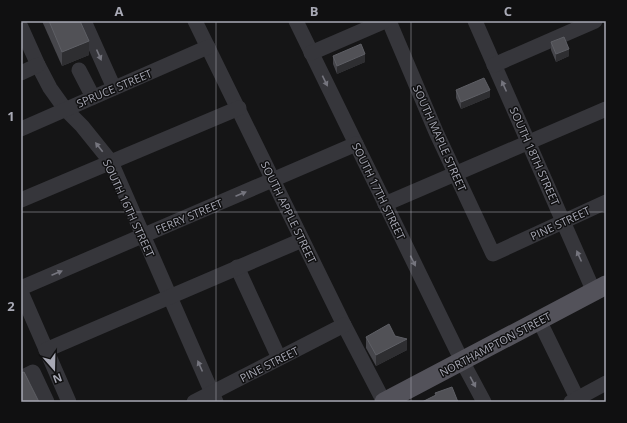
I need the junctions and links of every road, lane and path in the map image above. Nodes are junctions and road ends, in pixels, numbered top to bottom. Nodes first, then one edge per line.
1 (84, 21) edge
2 (196, 21) edge
3 (296, 21) edge
4 (385, 21) edge
5 (389, 21) edge
6 (475, 21) edge
7 (595, 21) edge
8 (21, 27) edge
9 (208, 47) junction
10 (311, 53) junction
11 (38, 65) junction
12 (494, 65) junction
13 (79, 70) dead end
14 (21, 73) edge
15 (114, 88) junction
16 (93, 97) junction
17 (239, 108) junction
18 (65, 109) junction
19 (606, 109) edge
20 (21, 129) edge
21 (529, 142) junction
22 (356, 144) junction
23 (111, 162) junction
24 (455, 174) junction
25 (274, 180) junction
26 (21, 200) edge
27 (606, 202) edge
28 (386, 204) junction
29 (564, 222) junction
30 (143, 236) junction
31 (302, 240) junction
32 (493, 254) joint
33 (237, 267) junction
34 (21, 288) edge
35 (600, 289) edge
36 (21, 292) edge
37 (170, 296) junction
38 (539, 320) junction
39 (344, 325) junction
40 (46, 350) junction
41 (279, 358) junction
42 (462, 361) junction
43 (21, 378) edge
44 (606, 383) edge
45 (214, 398) edge
46 (576, 401) edge
47 (47, 402) edge
48 (69, 402) edge
49 (194, 402) edge
50 (384, 402) edge
51 (484, 402) edge

1 -> 15 street
2 - 9 street, SOUTH APPLE STREET
3 - 10 street, SOUTH 17TH STREET
4 - 10 street
5 - 24 street, SOUTH MAPLE STREET
6 - 12 street, SOUTH 18TH STREET
7 - 12 street
8 - 11 street, SOUTH 16TH STREET
9 - 15 street, SPRUCE STREET
9 - 17 street, SOUTH APPLE STREET
10 -> 22 street, SOUTH 17TH STREET
11 - 14 street
11 - 18 street, SOUTH 16TH STREET
21 -> 12 street, SOUTH 18TH STREET
13 - 16 street
15 - 16 street, SPRUCE STREET
16 - 18 street, SPRUCE STREET
17 - 23 street
17 - 25 street, SOUTH APPLE STREET
18 - 20 street, SPRUCE STREET
23 -> 18 street, SOUTH 16TH STREET
19 - 21 street
21 - 24 street
21 - 29 street, SOUTH 18TH STREET
22 - 25 street, FERRY STREET
22 - 28 street, SOUTH 17TH STREET
23 - 26 street
23 - 30 street, SOUTH 16TH STREET
24 - 28 street
24 - 32 street, SOUTH MAPLE STREET
30 -> 25 street, FERRY STREET
25 - 31 street, SOUTH APPLE STREET
27 - 29 street, PINE STREET
28 -> 42 street, SOUTH 17TH STREET
29 - 32 street, PINE STREET
35 -> 29 street, SOUTH 18TH STREET
34 -> 30 street, FERRY STREET
30 - 37 street, SOUTH 16TH STREET
31 - 33 street
31 - 39 street, SOUTH APPLE STREET
33 - 37 street
33 - 41 street
35 - 38 main road, NORTHAMPTON STREET
36 - 40 street
37 - 40 street
45 -> 37 street, SOUTH 16TH STREET
38 - 42 main road, NORTHAMPTON STREET
38 - 46 street
39 - 41 street, PINE STREET
39 - 50 street, SOUTH APPLE STREET
40 - 48 street
41 - 45 street, PINE STREET
42 - 50 main road, NORTHAMPTON STREET
42 -> 51 street, SOUTH 17TH STREET
43 - 47 street
44 - 46 street
45 - 49 street, PINE STREET

